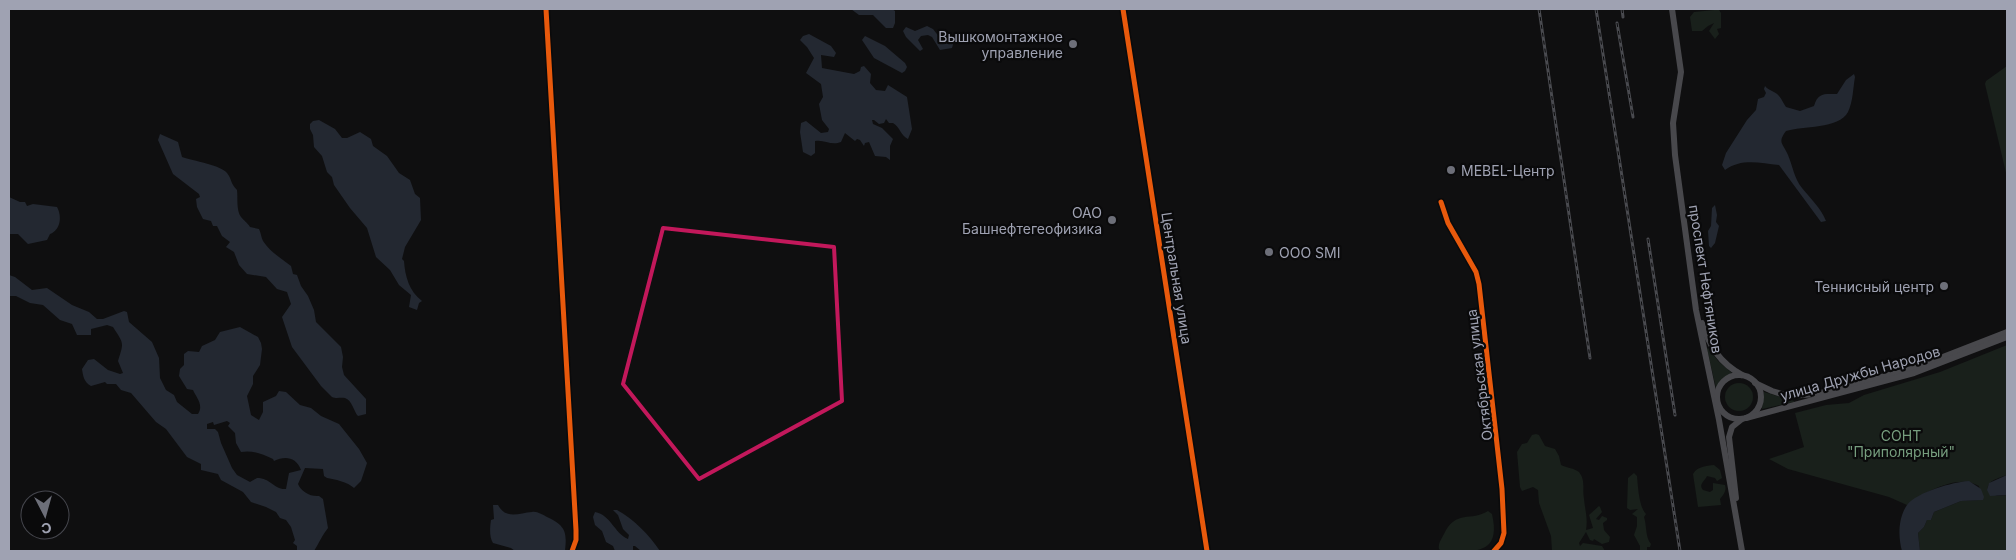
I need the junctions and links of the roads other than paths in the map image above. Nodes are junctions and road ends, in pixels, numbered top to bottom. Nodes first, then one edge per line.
1 (546, 9) edge
2 (1123, 9) edge
3 (1672, 9) edge
4 (1441, 202) dead end
5 (1692, 288) junction
6 (2007, 332) edge
7 (2007, 337) edge
8 (1746, 376) junction
9 (1755, 383) junction
10 (1711, 384) junction
11 (1718, 402) junction
12 (1745, 418) junction
13 (1719, 420) junction
14 (1736, 512) junction
15 (572, 551) edge
16 (1207, 551) edge
17 (1494, 551) edge
18 (1742, 551) edge

1 - 15 street
2 - 16 street, Центральная улица
3 - 5 main road, проспект Нефтяников
4 - 17 street, Октябрьская улица
5 - 8 main road
5 - 10 main road, проспект Нефтяников
6 - 9 main road, улица Дружбы Народов
7 - 12 main road, улица Дружбы Народов
8 - 9 main road
8 - 11 main road
9 - 12 main road
10 - 11 main road
10 - 13 main road, проспект Нефтяников
11 - 12 main road
11 - 13 main road
12 - 14 main road
13 - 14 main road, проспект Нефтяников
14 - 18 main road, проспект Нефтяников

